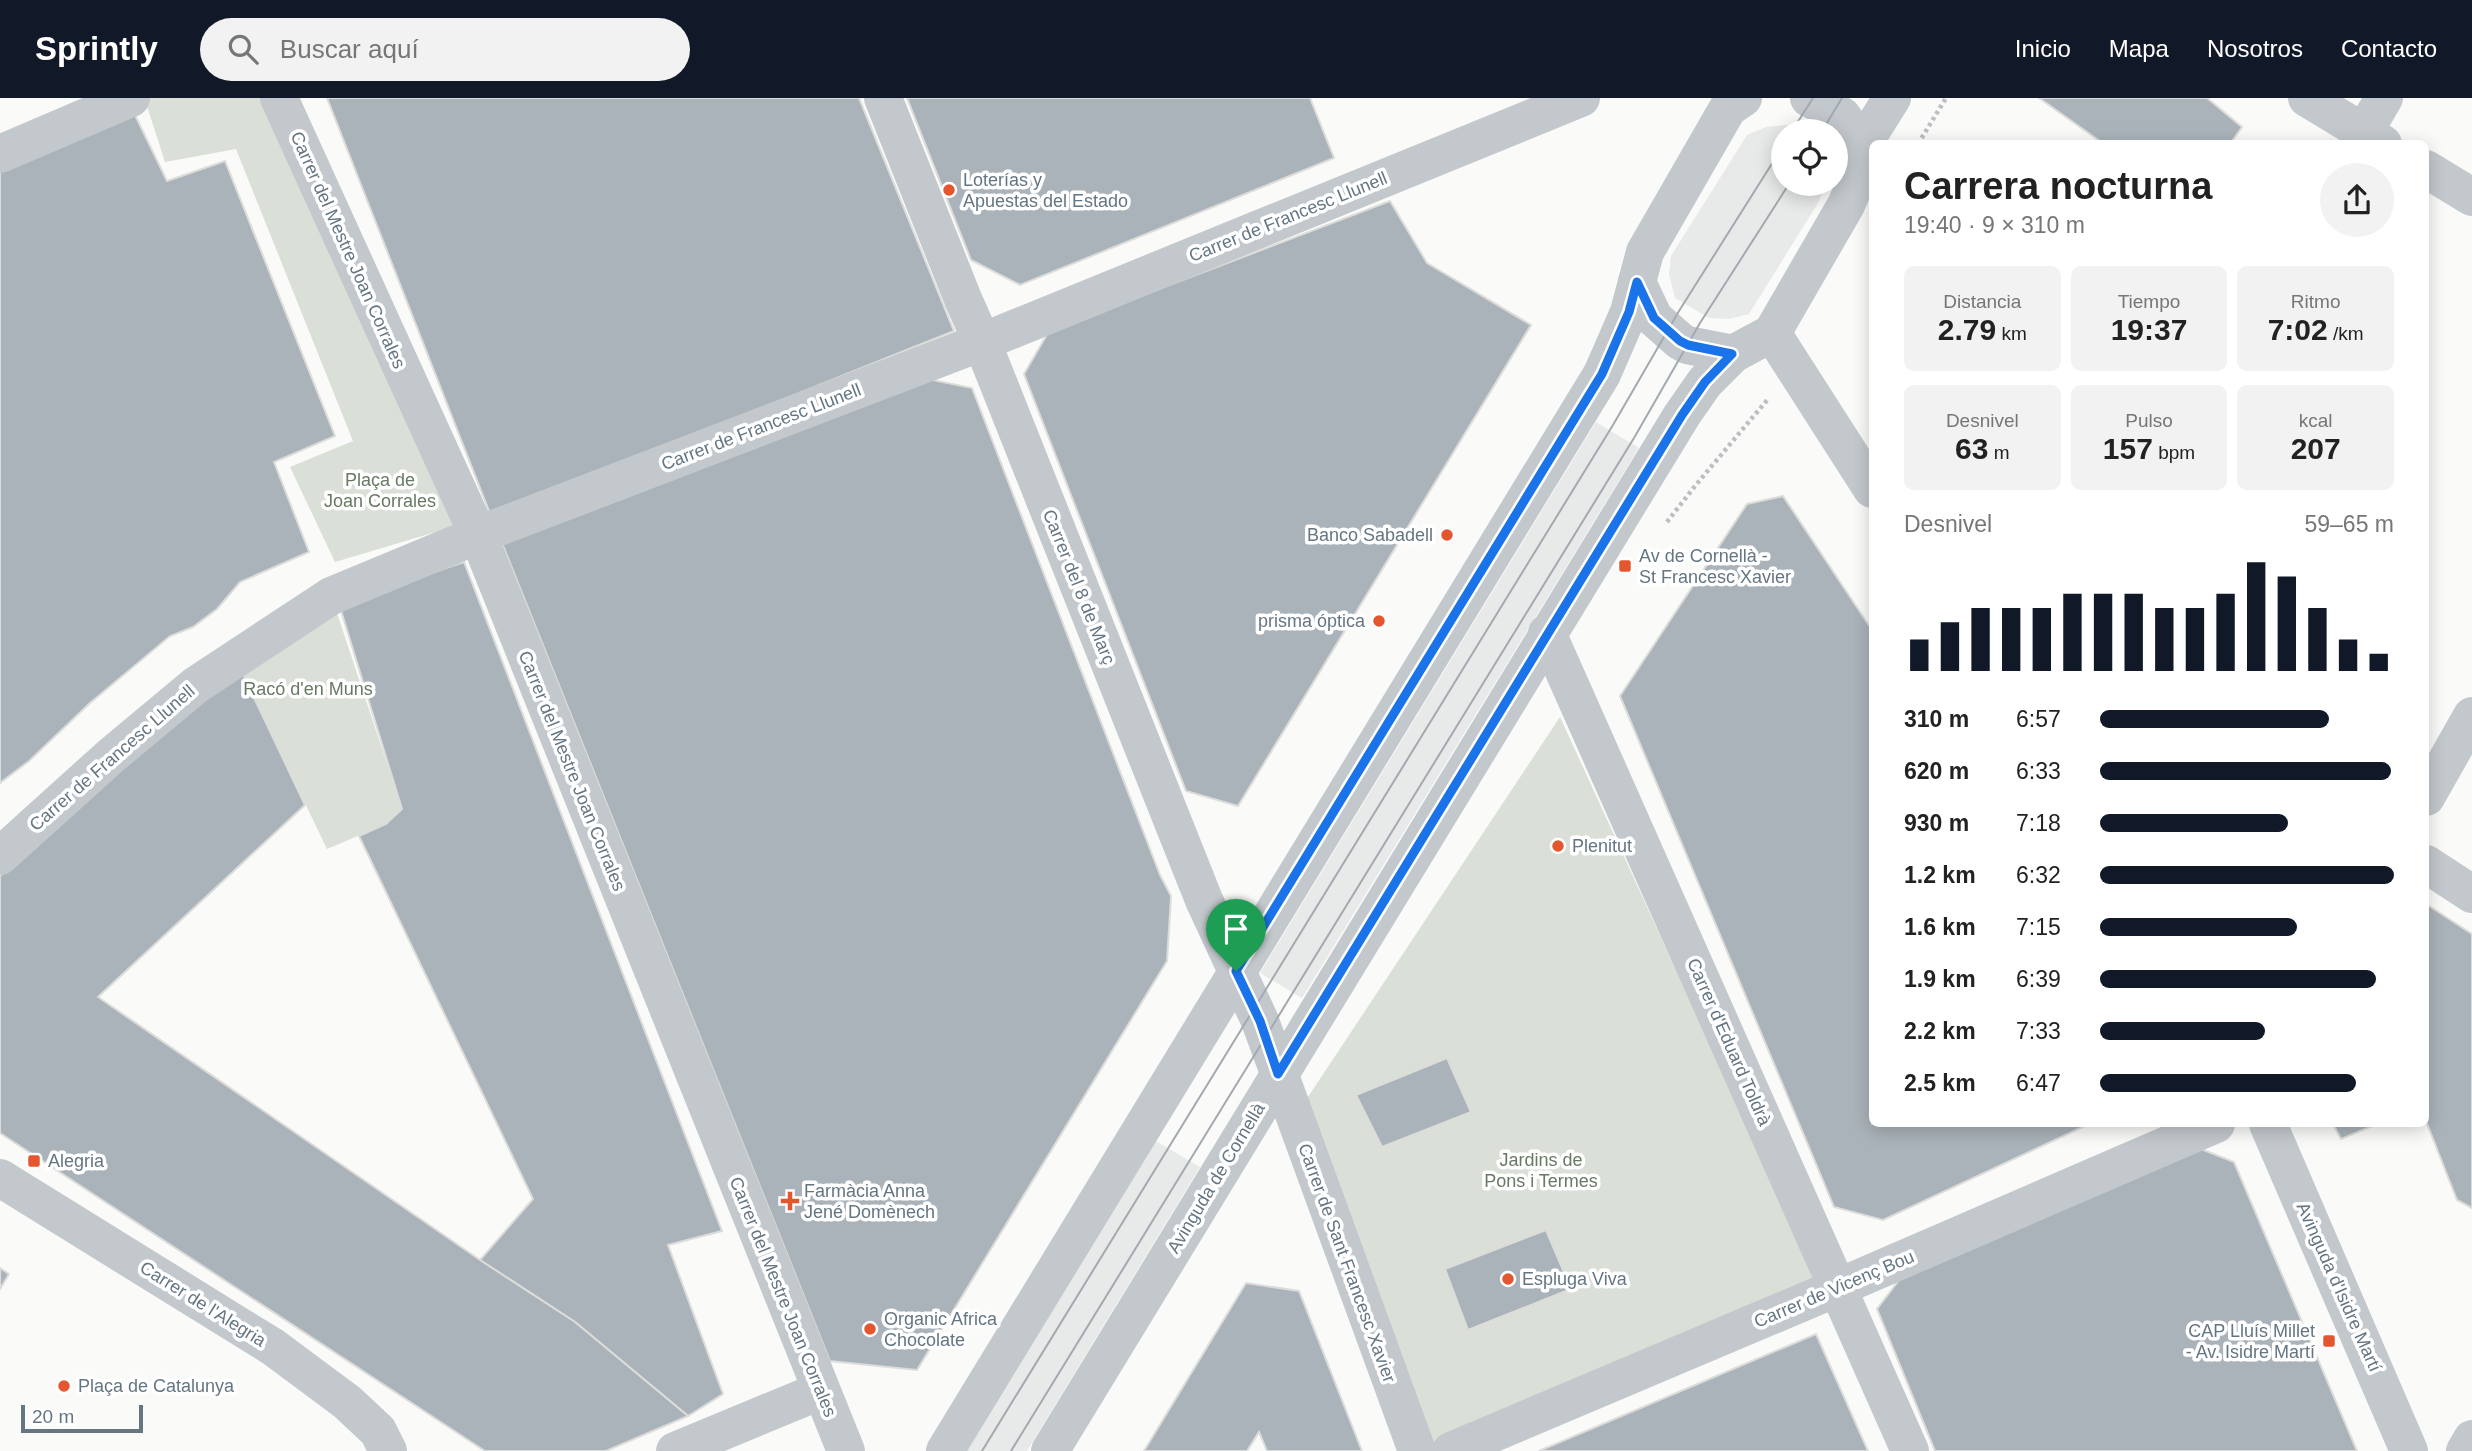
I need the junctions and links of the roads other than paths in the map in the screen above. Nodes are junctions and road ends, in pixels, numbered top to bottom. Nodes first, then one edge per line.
1 (131, 98) edge
2 (279, 98) edge
3 (883, 98) edge
4 (1581, 98) edge
5 (1809, 98) edge
6 (1892, 98) edge
7 (2307, 98) edge
8 (2384, 98) edge
9 (1732, 101) edge
10 (2368, 140) edge
11 (1860, 149) junction
12 (0, 153) edge
13 (2429, 171) edge
14 (2472, 197) edge
15 (1637, 282) junction
16 (1772, 333) junction
17 (982, 342) junction
18 (1732, 354) junction
19 (1869, 484) edge
20 (478, 535) junction
21 (1547, 633) junction
22 (2472, 716) edge
23 (2429, 792) edge
24 (0, 856) edge
25 (2429, 866) edge
26 (2472, 894) edge
27 (1236, 971) junction
28 (1278, 1074) junction
29 (2209, 1127) edge
30 (2269, 1127) edge
31 (0, 1178) edge
32 (1839, 1287) junction
33 (820, 1391) junction
34 (2472, 1439) edge
35 (388, 1451) edge
36 (676, 1451) edge
37 (846, 1451) edge
38 (945, 1451) edge
39 (1050, 1451) edge
40 (1417, 1451) edge
41 (1451, 1451) edge
42 (1910, 1451) edge
43 (2409, 1451) edge
44 (2465, 1451) edge

1 - 12 street
2 - 20 street, Carrer del Mestre Joan Corrales
3 - 17 street, Carrer del 8 de Març
4 - 17 street, Carrer de Francesc Llunell
5 - 11 street
6 - 11 street
7 - 10 street
8 - 10 street
9 - 15 street
11 - 16 street
13 - 14 street
15 - 18 street
15 - 27 street
16 - 18 street, Avinguda de Cornellà
16 - 19 street
17 - 20 street, Carrer de Francesc Llunell
17 - 27 street, Carrer del 8 de Març
18 - 21 street, Avinguda de Cornellà
20 - 24 street, Carrer de Francesc Llunell
20 - 33 street, Carrer del Mestre Joan Corrales
21 - 28 street, Avinguda de Cornellà
21 - 32 street, Carrer d'Eduard Toldrà
22 - 23 street
25 - 26 street
27 - 28 street, Carrer del 8 de Març
27 - 38 street
28 - 39 street, Avinguda de Cornellà
28 - 40 street, Carrer de Sant Francesc Xavier
29 - 32 street, Carrer de Vicenç Bou
30 - 43 street, Avinguda d'Isidre Martí
31 - 35 street, Carrer de l'Alegria
32 - 41 street, Carrer de Vicenç Bou
32 - 42 street, Carrer d'Eduard Toldrà
33 - 36 street
33 - 37 street, Carrer del Mestre Joan Corrales
34 - 44 street

